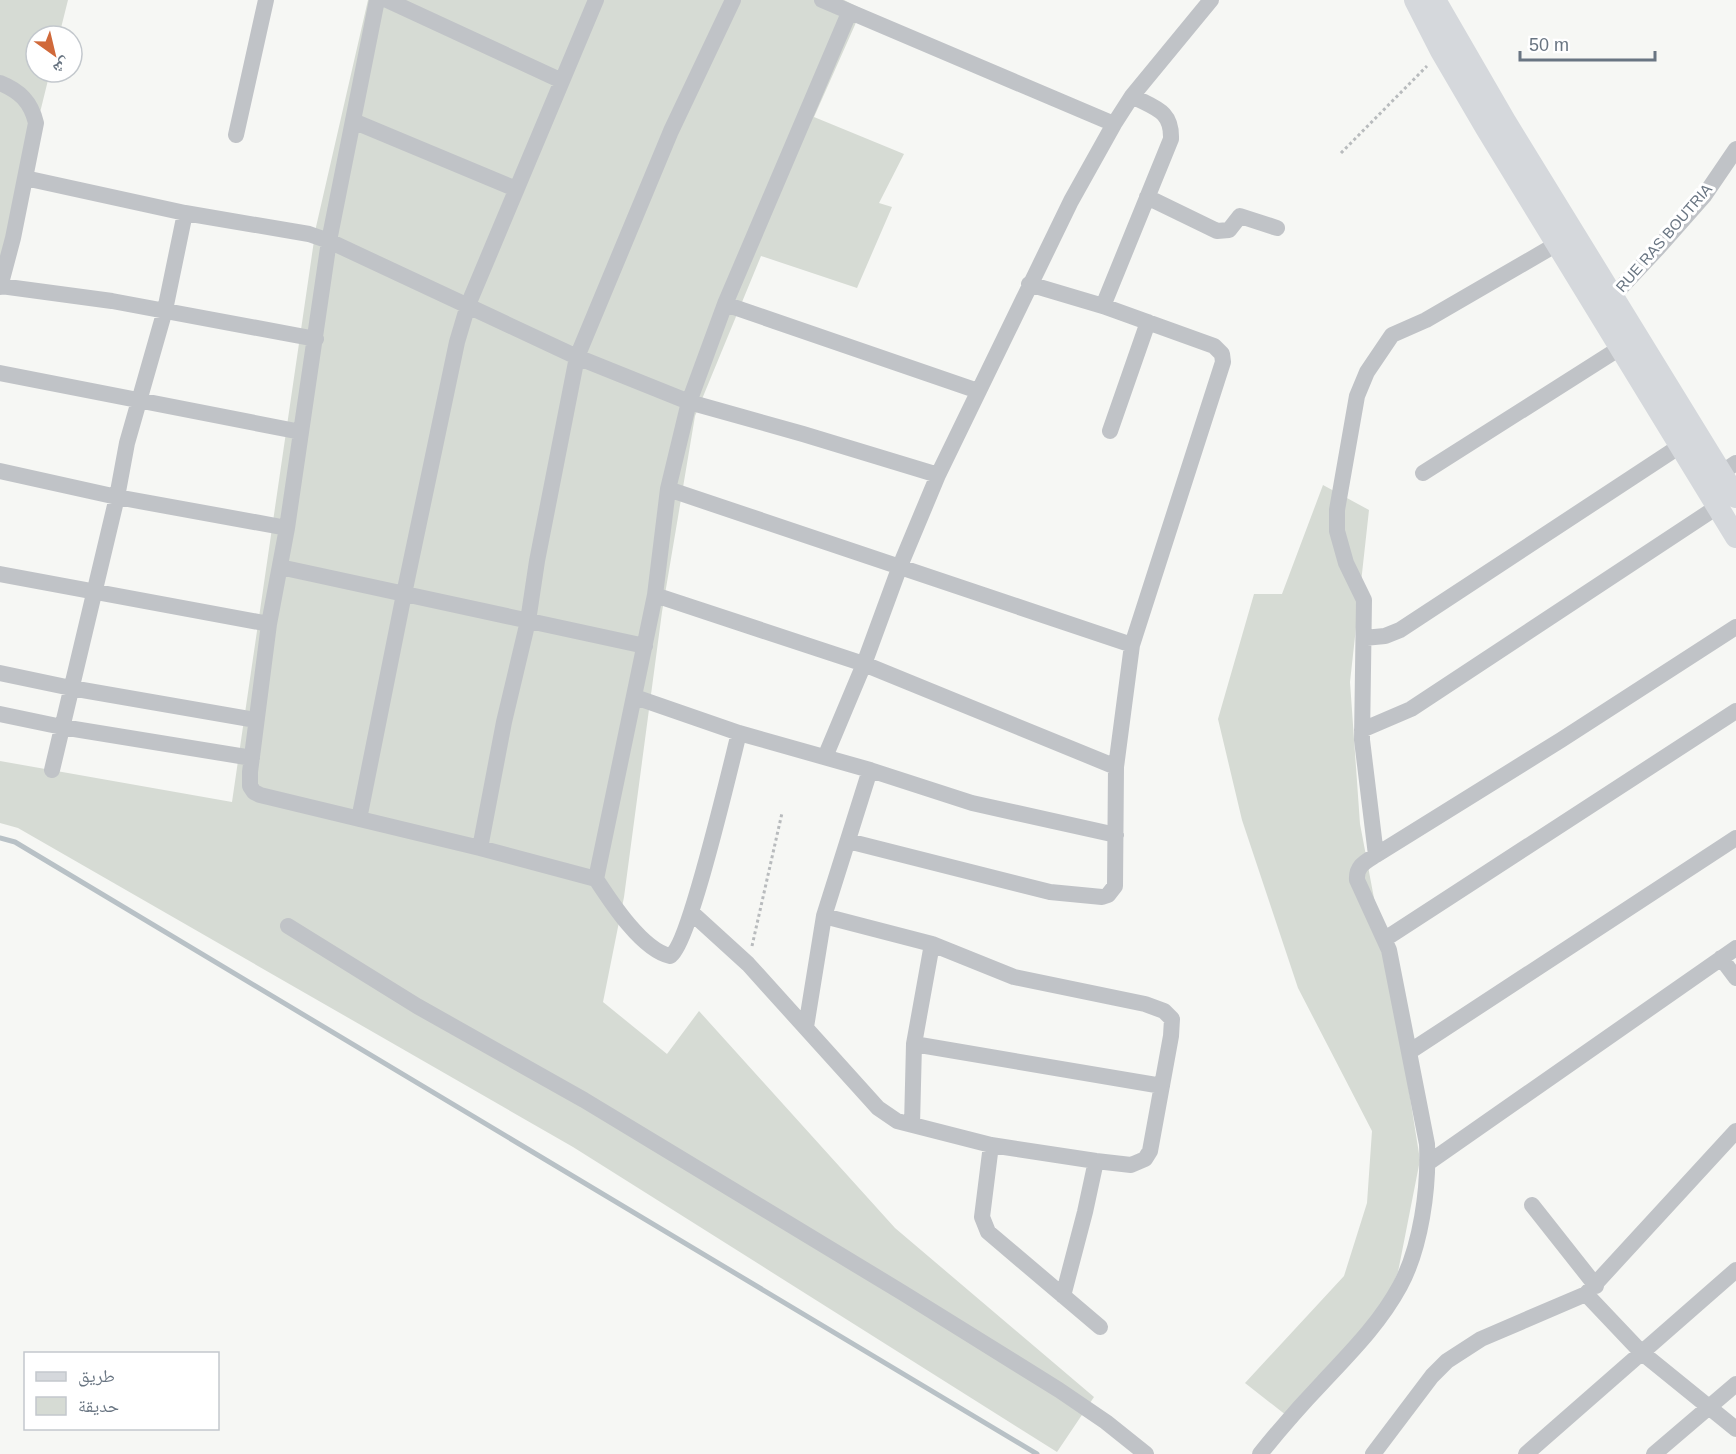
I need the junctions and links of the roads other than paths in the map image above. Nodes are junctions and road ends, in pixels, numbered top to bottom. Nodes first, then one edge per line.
1 (266, 0) edge
2 (376, 0) edge
3 (387, 0) edge
4 (596, 0) edge
5 (733, 0) edge
6 (822, 0) edge
7 (1211, 0) edge
8 (1415, 0) edge
9 (1435, 0) edge
10 (849, 13) junction
11 (562, 81) junction
12 (0, 82) edge
13 (1132, 96) junction
14 (353, 121) junction
15 (1114, 124) junction
16 (236, 135) dead end
17 (1736, 149) edge
18 (25, 178) junction
19 (516, 189) junction
20 (1147, 197) junction
21 (185, 213) junction
22 (1277, 228) dead end
23 (329, 241) junction
24 (1557, 244) junction
25 (1029, 284) junction
26 (0, 286) edge
27 (1612, 297) junction
28 (725, 304) junction
29 (468, 305) junction
30 (1103, 306) junction
31 (165, 310) junction
32 (1148, 322) junction
33 (316, 339) junction
34 (1620, 348) junction
35 (578, 357) junction
36 (0, 373) edge
37 (978, 391) junction
38 (140, 401) junction
39 (689, 402) junction
40 (1110, 431) dead end
41 (301, 432) junction
42 (1680, 446) junction
43 (0, 471) edge
44 (1424, 473) dead end
45 (1720, 474) edge
46 (938, 475) junction
47 (668, 489) junction
48 (117, 496) junction
49 (1727, 502) edge
50 (287, 528) junction
51 (1736, 537) edge
52 (900, 566) junction
53 (280, 567) junction
54 (0, 574) edge
55 (94, 593) junction
56 (404, 594) junction
57 (655, 595) junction
58 (528, 621) junction
59 (269, 624) junction
60 (1736, 627) edge
61 (1364, 638) junction
62 (1132, 645) junction
63 (645, 646) junction
64 (864, 664) junction
65 (0, 673) edge
66 (71, 688) junction
67 (635, 697) junction
68 (1736, 711) edge
69 (0, 714) edge
70 (256, 720) junction
71 (62, 727) junction
72 (1362, 730) junction
73 (739, 733) junction
74 (825, 757) junction
75 (252, 758) junction
76 (1116, 766) junction
77 (52, 770) dead end
78 (870, 770) junction
79 (359, 819) junction
80 (1116, 835) junction
81 (1736, 838) edge
82 (848, 841) junction
83 (480, 848) junction
84 (1376, 855) junction
85 (596, 879) junction
86 (692, 913) junction
87 (824, 916) junction
88 (288, 926) dead end
89 (1385, 939) junction
90 (932, 944) junction
91 (1736, 948) edge
92 (1721, 958) junction
93 (1736, 978) edge
94 (806, 1027) junction
95 (914, 1044) junction
96 (1409, 1052) junction
97 (1162, 1086) junction
98 (912, 1125) junction
99 (1736, 1131) edge
100 (991, 1145) junction
101 (1096, 1161) junction
102 (1428, 1163) junction
103 (1532, 1205) dead end
104 (1736, 1270) edge
105 (1591, 1290) junction
106 (1063, 1296) junction
107 (1100, 1327) dead end
108 (1641, 1352) junction
109 (1736, 1384) edge
110 (1709, 1406) junction
111 (1736, 1429) edge
112 (1146, 1454) edge
113 (1260, 1454) edge
114 (1373, 1454) edge
115 (1527, 1454) edge
116 (1654, 1454) edge

1 - 16 street
2 - 14 street
3 - 11 street
4 - 11 street
5 - 35 street
6 - 10 street
7 - 13 street
8 - 24 street
9 - 27 street
10 - 15 street
10 - 28 street
11 - 19 street
12 - 18 street
13 - 15 street
13 - 20 street
14 - 19 street
14 - 23 street
15 - 25 street
17 - 27 street, RUE RAS BOUTRIA
18 - 21 street
18 - 26 street
19 - 29 street
20 - 22 street
20 - 30 street
21 - 23 street
21 - 31 street
23 - 29 street
23 - 33 street
24 - 34 street
24 - 61 street
25 - 30 street
25 - 37 street
26 - 31 street
27 - 45 street
28 - 37 street
28 - 39 street
29 - 35 street
29 - 56 street
30 - 32 street
31 - 33 street
31 - 38 street
32 - 40 street
32 - 62 street
33 - 41 street
34 - 42 street
34 - 44 street
35 - 39 street
35 - 58 street
36 - 38 street
37 - 46 street
38 - 41 street
38 - 48 street
39 - 46 street
39 - 47 street
41 - 50 street
42 - 45 street
42 - 61 street
43 - 48 street
45 - 49 street
46 - 52 street
47 - 52 street
47 - 57 street
48 - 50 street
48 - 55 street
49 - 51 street
49 - 72 street
50 - 53 street
52 - 62 street
52 - 64 street
53 - 56 street
53 - 59 street
54 - 55 street
55 - 59 street
55 - 66 street
56 - 58 street
56 - 79 street
57 - 63 street
57 - 64 street
58 - 63 street
58 - 83 street
59 - 70 street
60 - 84 street
61 - 72 street
62 - 76 street
63 - 67 street
64 - 74 street
64 - 76 street
65 - 66 street
66 - 70 street
66 - 71 street
67 - 73 street
67 - 85 street
68 - 89 street
69 - 71 street
70 - 75 street
71 - 75 street
71 - 77 street
72 - 84 street
73 - 74 street
73 - 86 street
74 - 78 street
75 - 79 street
76 - 80 street
78 - 80 street
78 - 82 street
79 - 83 street
80 - 82 street
81 - 96 street
82 - 87 street
83 - 85 street
84 - 89 street
85 - 86 street
86 - 94 street
87 - 90 street
87 - 94 street
88 - 112 street
89 - 96 street
90 - 95 street
90 - 97 street
91 - 92 street
92 - 93 street
92 - 102 street
94 - 98 street
95 - 97 street
95 - 98 street
96 - 102 street
97 - 101 street
98 - 100 street
99 - 105 street
100 - 101 street
100 - 106 street
101 - 106 street
102 - 113 street
103 - 105 street
104 - 108 street
105 - 108 street
105 - 114 street
106 - 107 street
108 - 110 street
108 - 115 street
109 - 110 street
110 - 111 street
110 - 116 street

